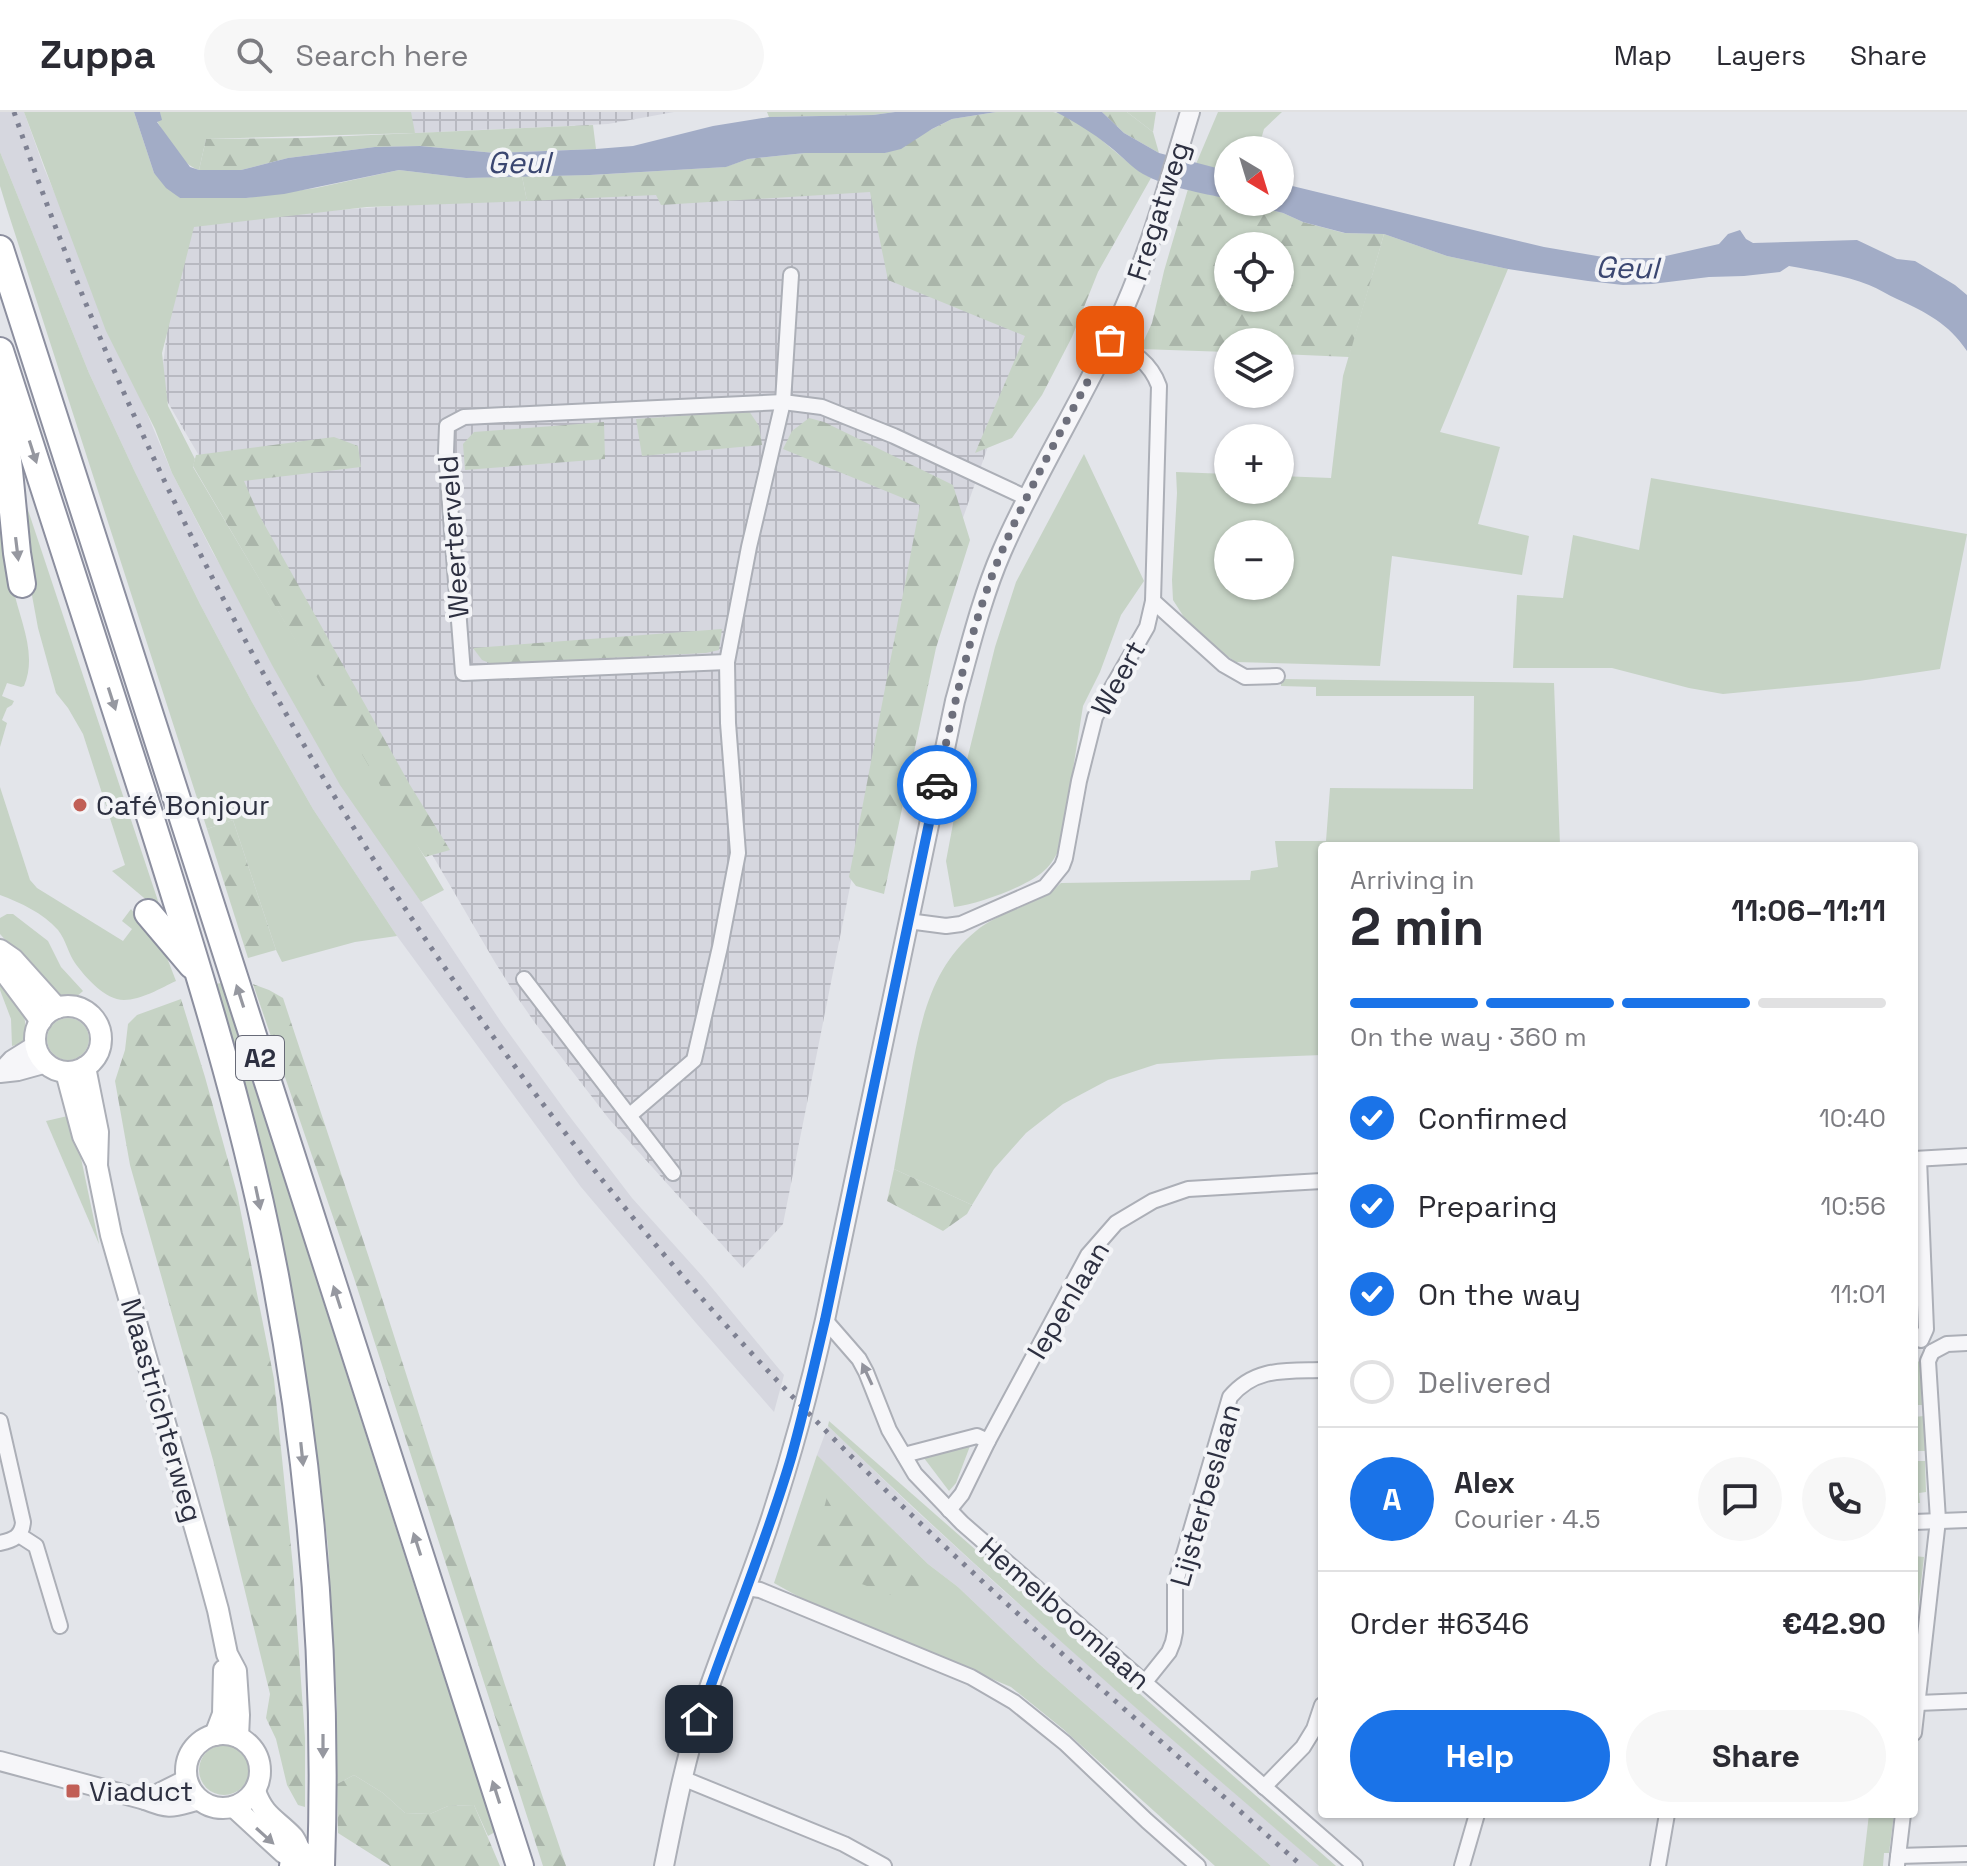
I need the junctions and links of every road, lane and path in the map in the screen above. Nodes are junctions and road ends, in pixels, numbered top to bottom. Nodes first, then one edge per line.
1 (1190, 112) edge
2 (0, 249) edge
3 (791, 275) dead end
4 (1110, 340) junction
5 (0, 351) edge
6 (0, 374) edge
7 (783, 402) junction
8 (1027, 498) junction
9 (22, 584) dead end
10 (1153, 601) junction
11 (727, 662) junction
12 (1277, 676) dead end
13 (148, 913) dead end
14 (908, 921) junction
15 (0, 950) edge
16 (0, 966) edge
17 (201, 976) junction
18 (524, 979) dead end
19 (49, 1014) junction
20 (41, 1054) junction
21 (75, 1069) junction
22 (0, 1072) edge
23 (630, 1115) junction
24 (1967, 1156) edge
25 (1918, 1159) edge
26 (673, 1173) dead end
27 (1318, 1181) edge
28 (1918, 1193) edge
29 (825, 1320) junction
30 (1918, 1341) edge
31 (1918, 1343) edge
32 (1967, 1343) edge
33 (1932, 1352) junction
34 (1318, 1370) edge
35 (0, 1421) edge
36 (988, 1441) junction
37 (904, 1455) junction
38 (949, 1510) junction
39 (1938, 1520) junction
40 (1967, 1520) edge
41 (1918, 1522) edge
42 (19, 1535) junction
43 (0, 1543) edge
44 (746, 1588) junction
45 (60, 1626) dead end
46 (227, 1654) junction
47 (1145, 1682) junction
48 (1967, 1701) edge
49 (1918, 1703) joint
50 (1318, 1717) edge
51 (215, 1735) junction
52 (238, 1737) junction
53 (0, 1761) edge
54 (682, 1778) junction
55 (187, 1779) junction
56 (1264, 1787) junction
57 (255, 1791) junction
58 (145, 1800) junction
59 (200, 1800) junction
60 (234, 1807) junction
61 (1476, 1818) edge
62 (1666, 1818) edge
63 (1902, 1818) edge
64 (1967, 1854) edge
65 (1897, 1861) edge
66 (309, 1863) edge
67 (520, 1866) edge
68 (664, 1866) edge
69 (884, 1866) edge
70 (1198, 1866) edge
71 (1355, 1866) edge
72 (1462, 1866) edge
73 (1658, 1866) edge

1 - 4 street, Fregatweg
67 -> 2 highway, A2
3 - 7 street
4 - 8 street, Fregatweg
4 - 10 street, Weert
5 -> 17 highway, A2
6 -> 9 highway
7 - 8 street, Weerterveld
7 - 11 street
7 - 11 street, Weerterveld
8 - 14 street, Fregatweg
10 - 12 street
10 - 14 street, Weert
11 - 23 street
13 - 17 highway, A2
14 - 29 street, Fregatweg
15 - 19 main road
16 - 19 main road
17 -> 66 highway, A2
18 - 23 street
19 - 20 main road
19 - 21 main road
20 - 21 main road
20 - 22 street
21 - 46 main road, Maastrichterweg
23 - 26 street
24 - 25 street
27 - 36 street, Iepenlaan
28 - 30 street
37 -> 29 street, Hemelboomlaan
29 - 44 street, Fregatweg
31 - 33 street
32 - 33 street
33 - 39 street
34 - 47 street, Lijsterbeslaan
35 - 42 street
36 - 37 street
36 - 38 street, Iepenlaan
37 - 38 street, Hemelboomlaan
38 - 47 street, Hemelboomlaan
39 - 40 street
39 - 41 street
39 - 49 street
42 - 43 street
42 - 45 street
44 - 54 street, Fregatweg
44 - 70 street
46 - 51 main road, Maastrichterweg
46 - 52 main road, Maastrichterweg
47 - 56 street, Hemelboomlaan
48 - 49 street
50 - 56 street
51 - 52 main road
51 - 55 main road
52 - 57 main road
53 - 58 street
54 - 68 street, Fregatweg
54 - 69 street
55 - 58 street
55 - 59 main road
56 - 71 street, Hemelboomlaan
57 - 60 main road
57 - 66 main road
58 - 59 street
59 - 60 main road
60 -> 66 main road
61 - 72 street
62 - 73 street
63 - 65 street
64 - 65 street

